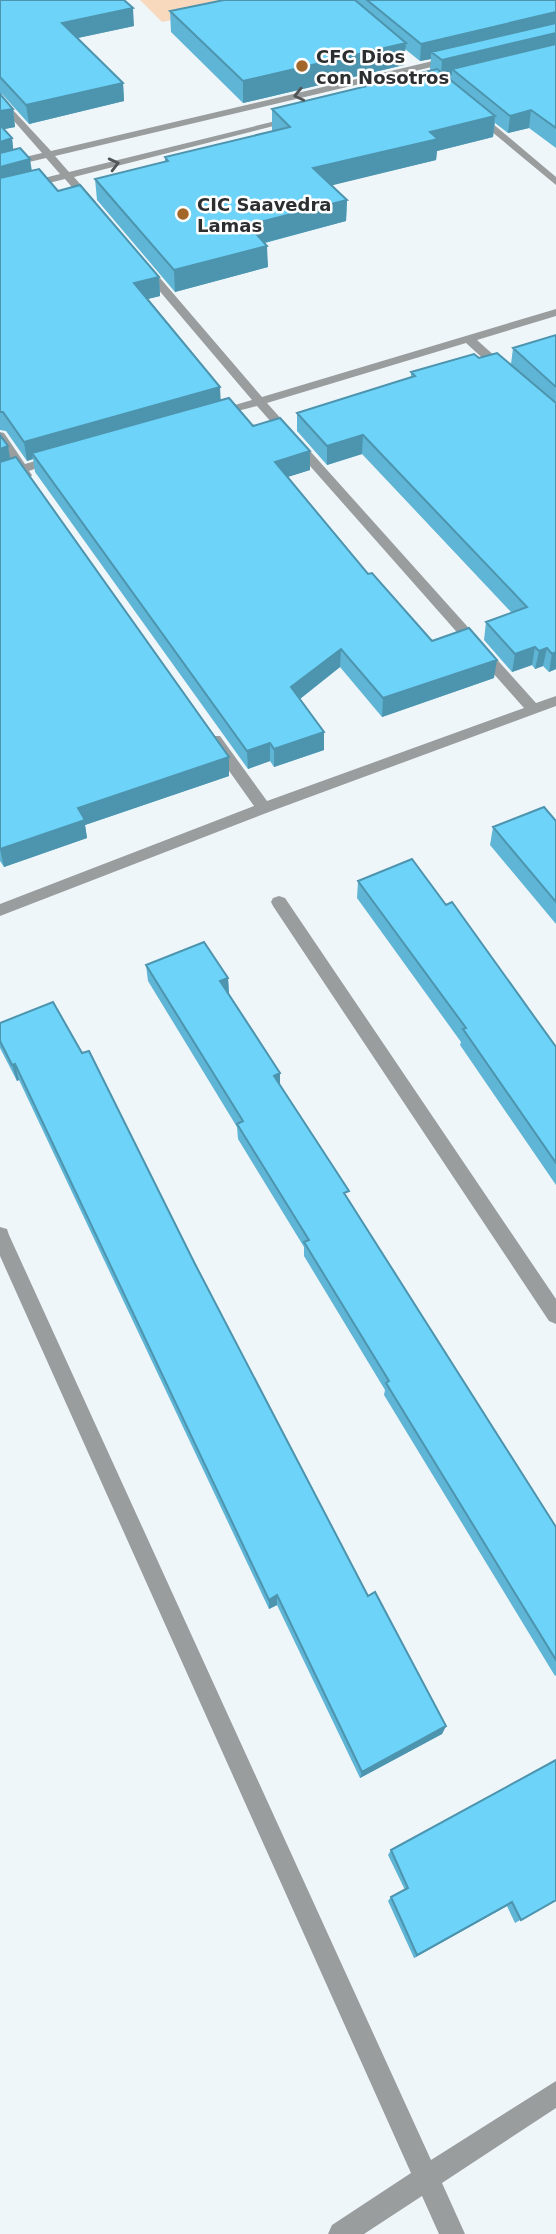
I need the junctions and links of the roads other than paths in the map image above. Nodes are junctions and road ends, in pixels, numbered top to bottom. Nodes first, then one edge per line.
1 (469, 55) edge
2 (408, 59) dead end
3 (419, 67) junction
4 (429, 75) edge
5 (0, 99) edge
6 (471, 110) edge
7 (306, 116) edge
8 (49, 155) junction
9 (0, 166) edge
10 (67, 175) junction
11 (556, 182) edge
12 (0, 192) edge
13 (102, 216) edge
14 (137, 258) edge
15 (556, 312) edge
16 (468, 338) junction
17 (517, 383) edge
18 (260, 402) junction
19 (206, 417) edge
20 (0, 436) edge
21 (74, 454) edge
22 (21, 468) junction
23 (0, 475) edge
24 (37, 491) edge
25 (556, 701) edge
26 (533, 709) junction
27 (208, 729) edge
28 (264, 808) junction
29 (279, 901) dead end
30 (0, 910) edge
31 (0, 1235) edge
32 (556, 1315) edge
33 (556, 2093) edge
34 (427, 2178) junction
35 (341, 2234) edge
36 (452, 2234) edge

1 - 3 street
2 - 3 street
3 - 4 street
3 -> 8 street
5 - 8 street
6 - 11 street
10 -> 7 street
8 - 9 street
8 - 10 street
10 - 12 street
10 - 13 street
14 - 18 street
15 - 16 street
16 - 17 street
16 - 18 street
18 - 19 street
18 - 26 street
20 - 22 street
21 - 22 street
22 - 23 street
22 - 24 street
25 - 26 street
26 - 28 street
27 - 28 street
28 - 30 street
29 - 32 street
31 - 34 street
33 - 34 street
34 - 35 street
34 - 36 street

